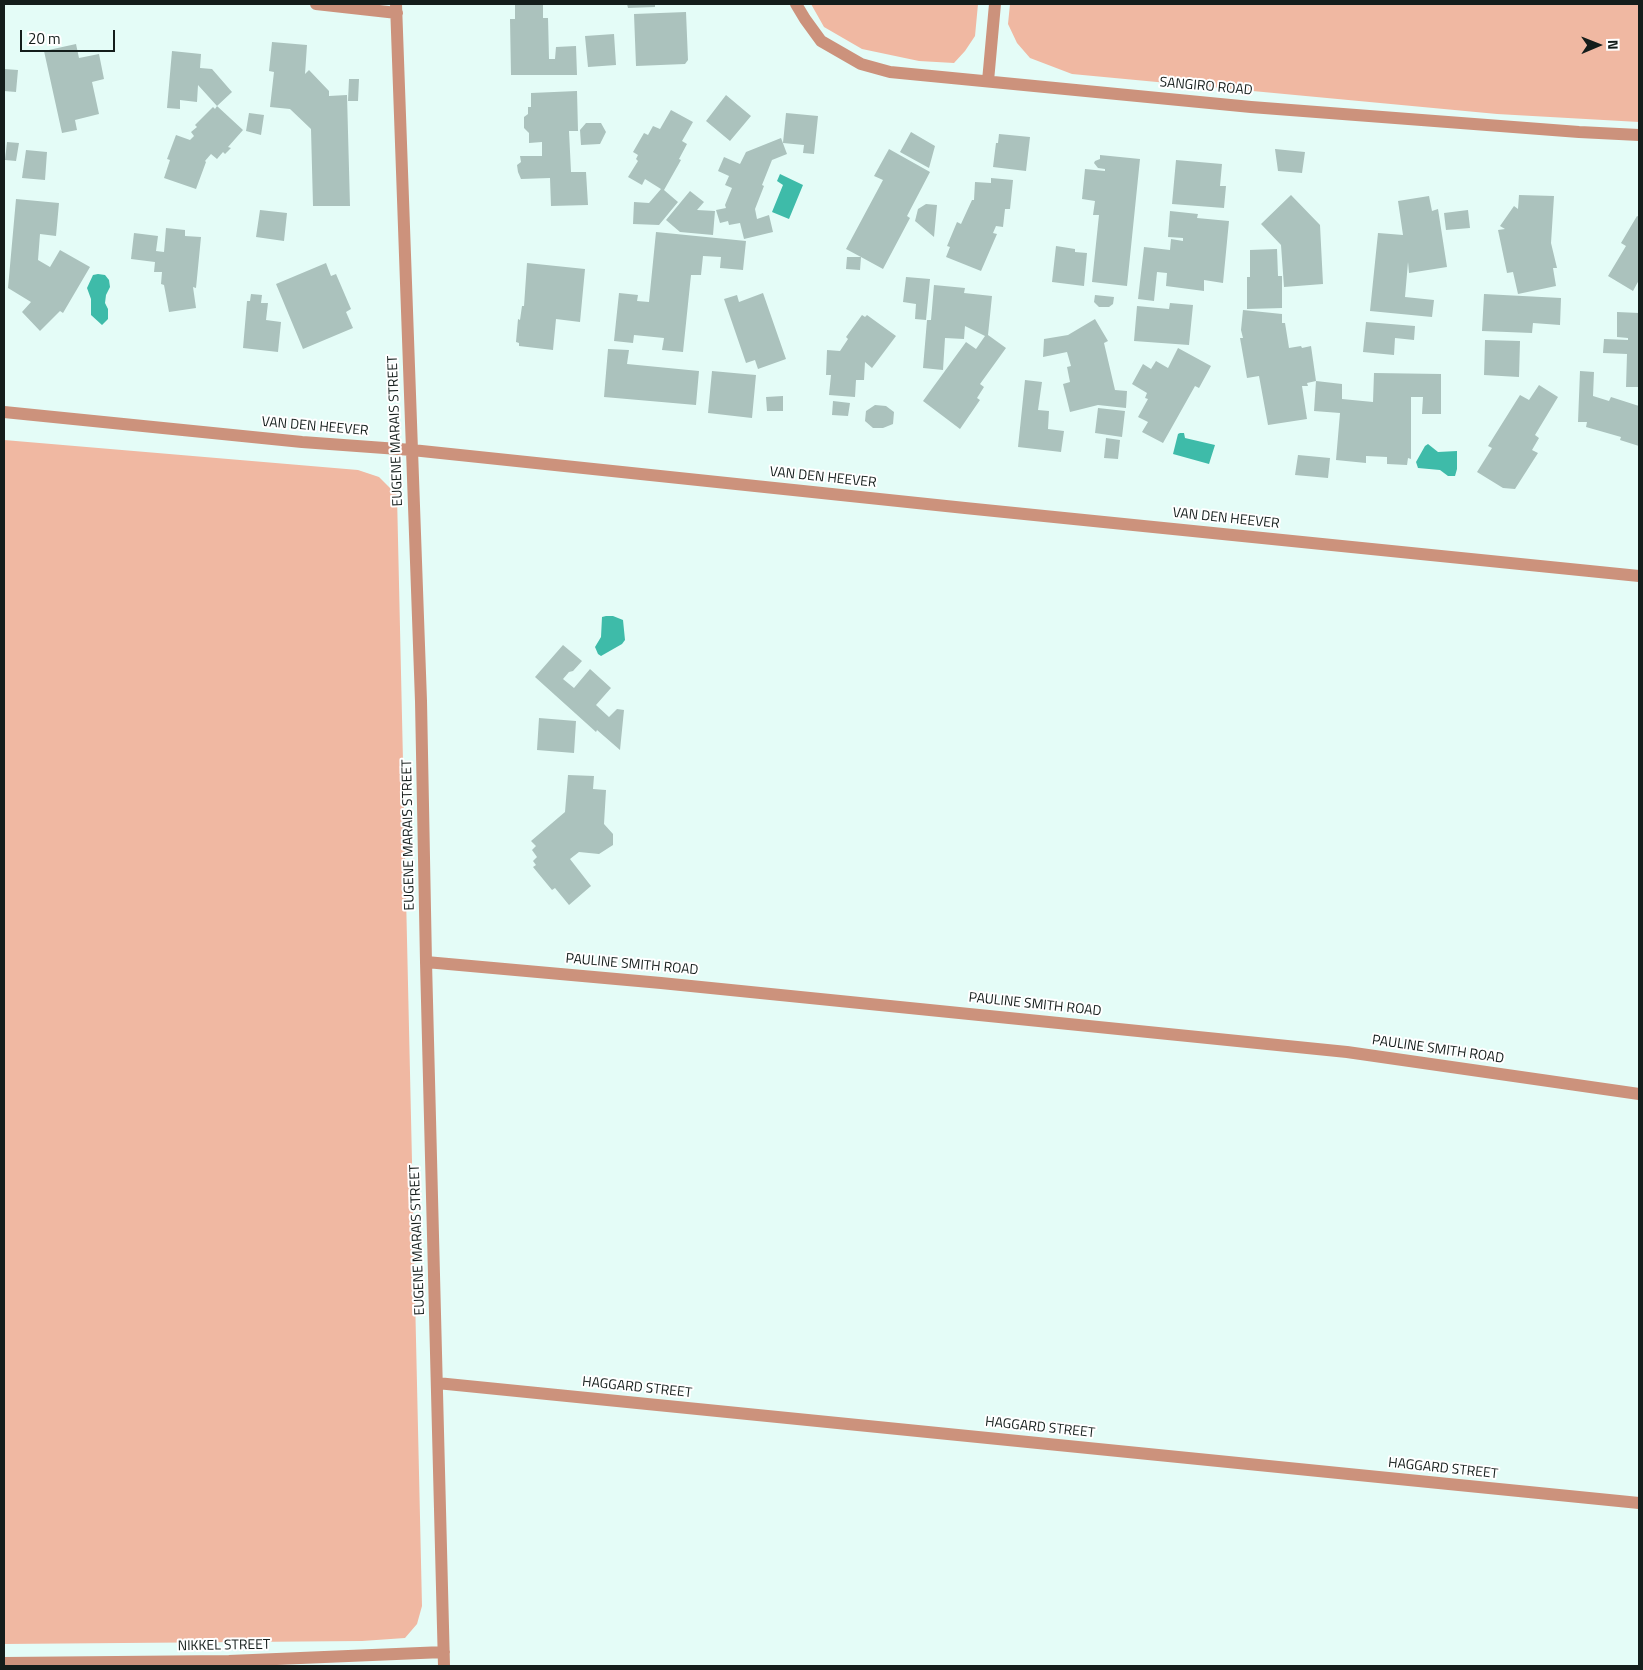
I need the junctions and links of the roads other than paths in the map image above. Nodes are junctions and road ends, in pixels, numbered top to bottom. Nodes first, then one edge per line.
1 (316, 4) edge
2 (796, 4) edge
3 (995, 4) edge
4 (397, 8) edge
5 (988, 81) junction
6 (1639, 135) edge
7 (4, 412) edge
8 (412, 450) junction
9 (1639, 576) edge
10 (426, 962) junction
11 (1639, 1094) edge
12 (437, 1383) junction
13 (1639, 1503) edge
14 (444, 1652) junction
15 (4, 1663) edge
16 (230, 1664) edge
17 (444, 1666) edge

1 - 4 street
2 - 5 street, SANGIRO ROAD
3 - 5 street
4 - 8 street, EUGENE MARAIS STREET
5 - 6 street, SANGIRO ROAD
7 - 8 street, VAN DEN HEEVER
8 - 9 street, VAN DEN HEEVER
8 - 10 street, EUGENE MARAIS STREET
10 - 11 street, PAULINE SMITH ROAD
10 - 12 street, EUGENE MARAIS STREET
12 - 13 street, HAGGARD STREET
12 - 14 street, EUGENE MARAIS STREET
14 - 16 street, NIKKEL STREET
14 - 17 street, EUGENE MARAIS STREET
15 - 16 street, NIKKEL STREET

